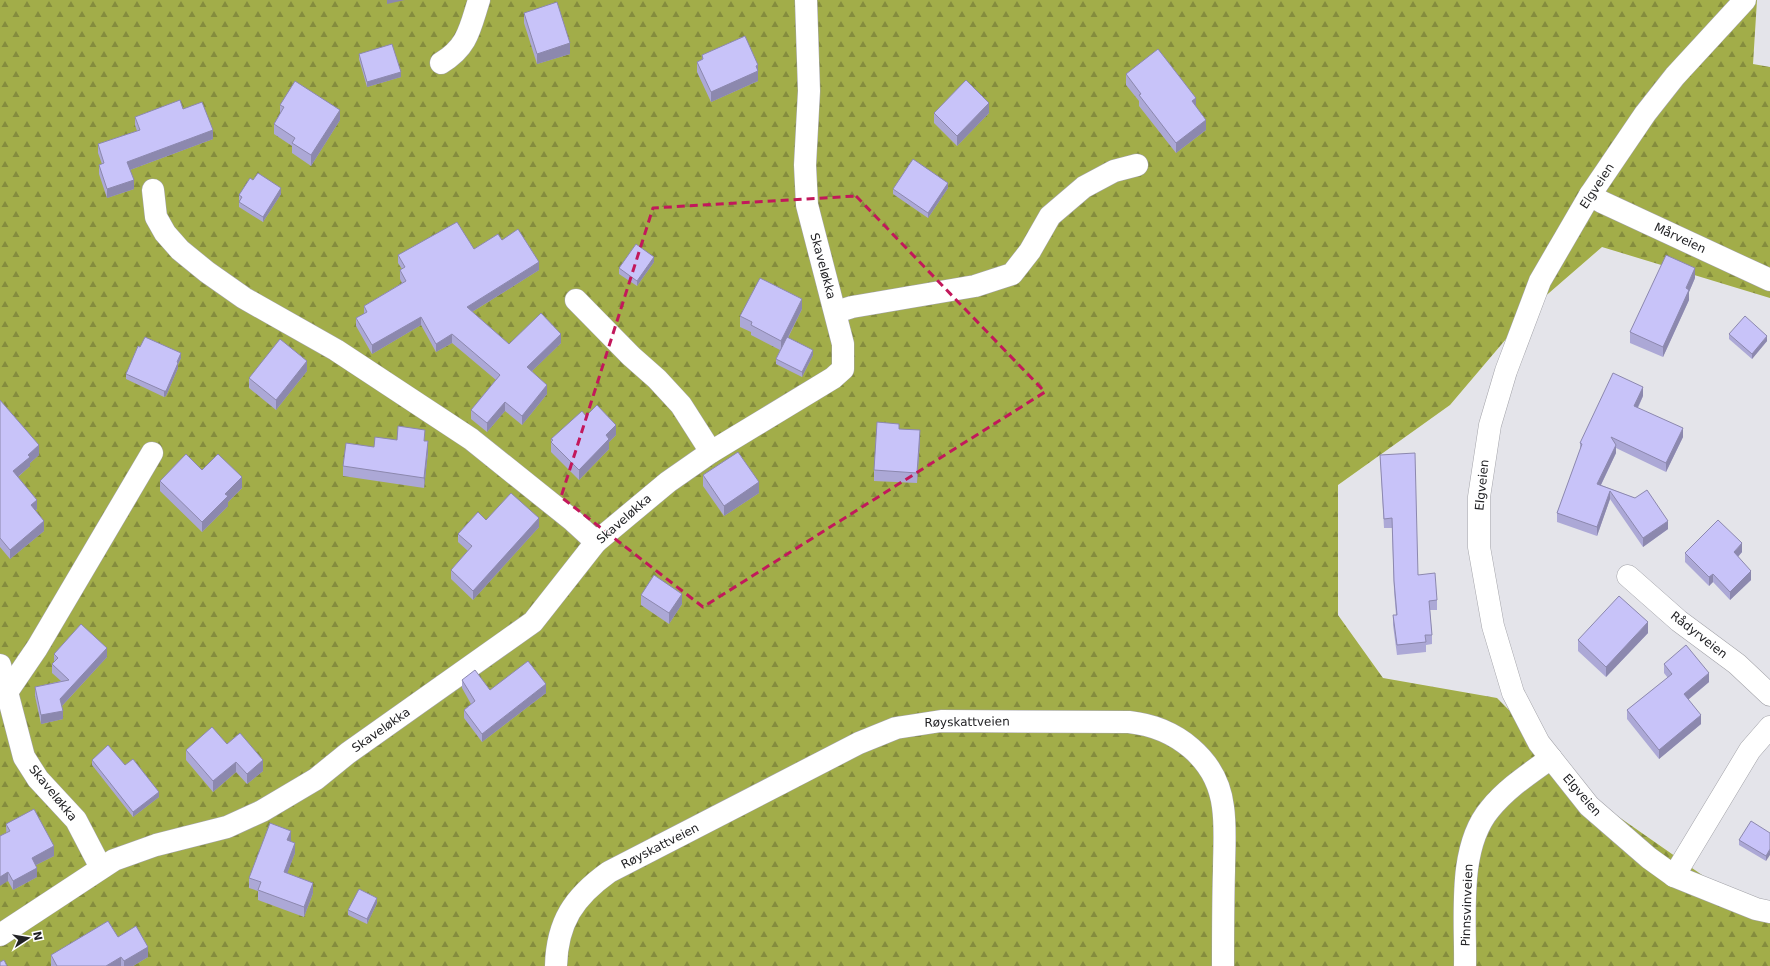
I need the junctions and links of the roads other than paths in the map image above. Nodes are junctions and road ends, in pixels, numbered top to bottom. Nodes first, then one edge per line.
1 (479, 0) edge
2 (806, 0) edge
3 (1745, 0) edge
4 (441, 63) dead end
5 (1137, 165) dead end
6 (153, 190) dead end
7 (1590, 195) junction
8 (1770, 280) edge
9 (576, 300) dead end
10 (836, 312) junction
11 (152, 452) dead end
12 (711, 452) junction
13 (596, 542) junction
14 (1628, 576) dead end
15 (0, 665) edge
16 (7, 692) junction
17 (1770, 695) edge
18 (1770, 727) edge
19 (1551, 758) junction
20 (102, 868) junction
21 (1674, 876) junction
22 (1770, 912) edge
23 (0, 935) edge
24 (556, 966) edge
25 (1223, 966) edge
26 (1466, 966) edge

1 - 4 street
2 - 10 street, Skaveløkka
3 - 7 street, Elgveien
5 - 10 street
6 - 13 street
7 - 8 street, Mårveien
7 - 19 street, Elgveien
9 - 12 street
10 - 12 street, Skaveløkka
11 - 16 street
12 - 13 street, Skaveløkka
13 - 20 street, Skaveløkka
14 - 17 street, Rådyrveien
15 - 16 street, Skaveløkka
16 - 20 street, Skaveløkka
18 - 21 street
19 - 21 street, Elgveien
19 - 26 street, Pinnsvinveien
20 - 23 street, Skaveløkka
21 - 22 street, Elgveien
24 - 25 street, Røyskattveien

